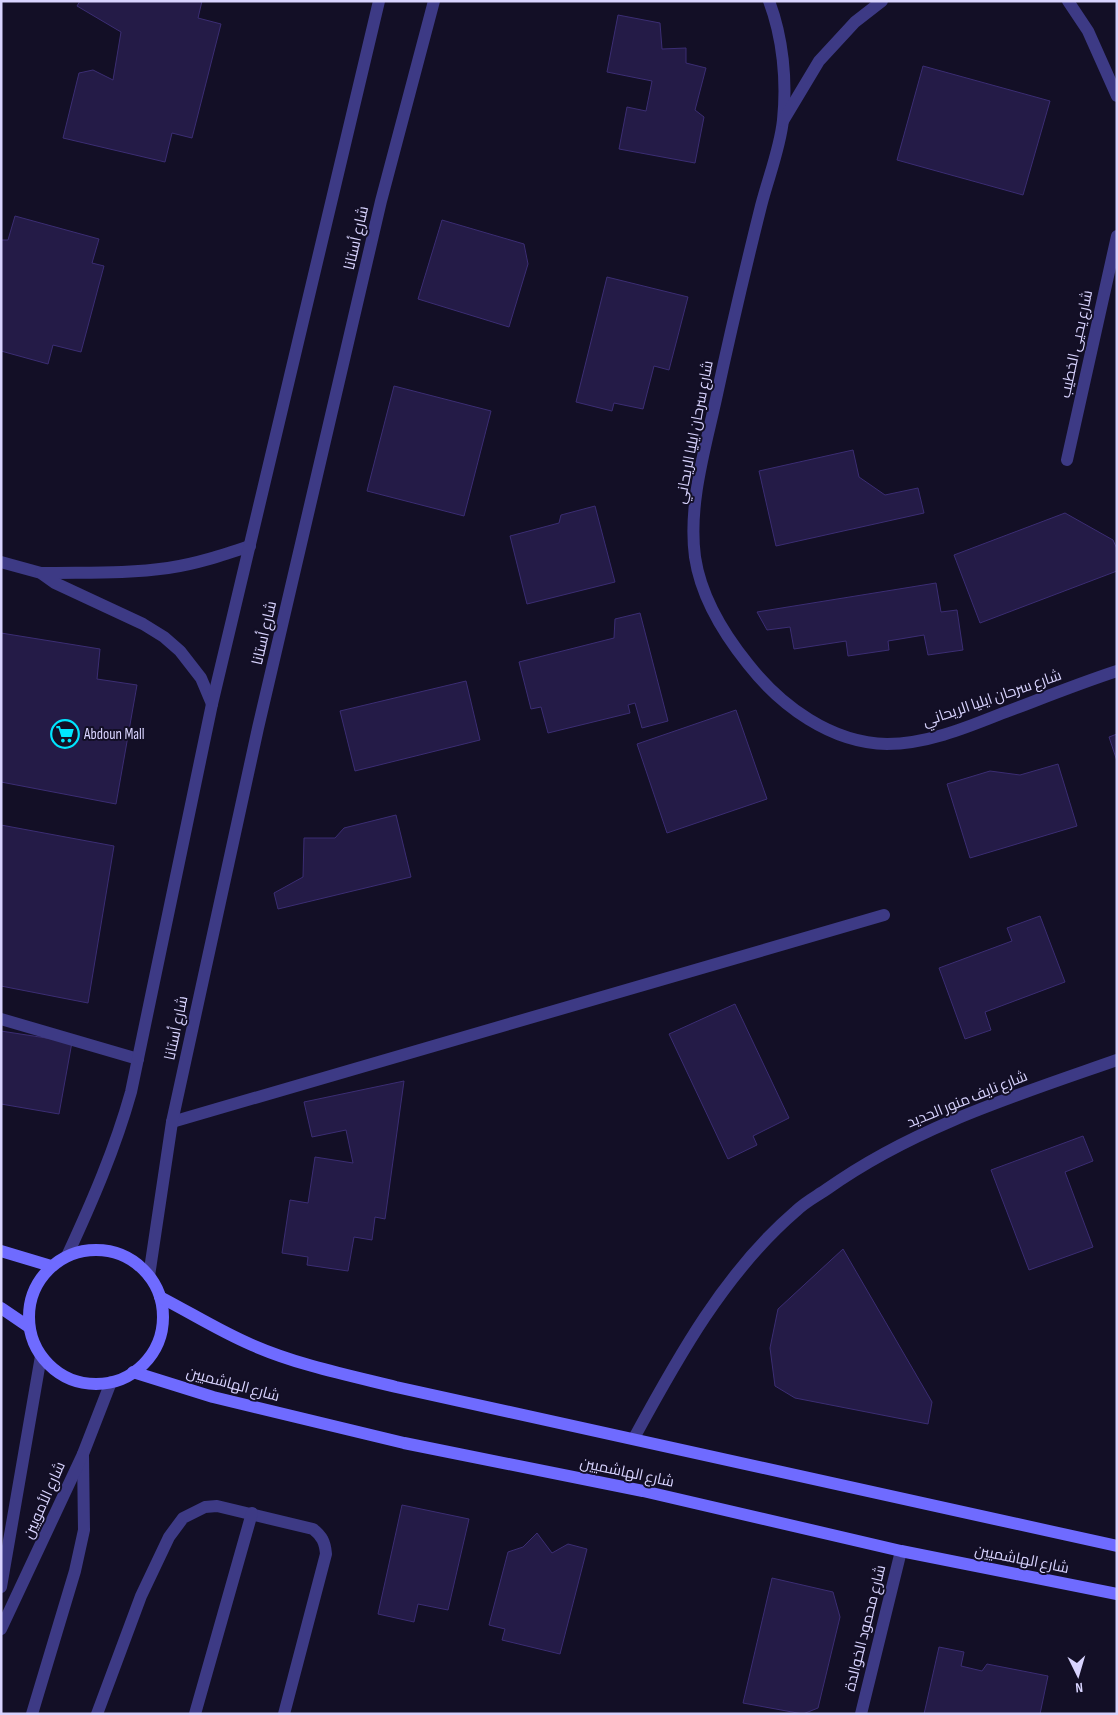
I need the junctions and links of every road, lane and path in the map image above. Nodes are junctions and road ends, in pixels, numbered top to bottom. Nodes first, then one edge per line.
1 (379, 1) edge
2 (434, 1) edge
3 (768, 1) edge
4 (882, 1) edge
5 (1068, 1) edge
6 (1117, 96) edge
7 (783, 121) junction
8 (1117, 236) edge
9 (1067, 460) dead end
10 (250, 546) junction
11 (1, 562) edge
12 (41, 574) junction
13 (1117, 671) edge
14 (212, 704) junction
15 (884, 915) dead end
16 (1, 1019) edge
17 (138, 1059) junction
18 (1117, 1060) edge
19 (172, 1122) junction
20 (1, 1251) edge
21 (67, 1256) junction
22 (51, 1266) junction
23 (149, 1276) junction
24 (160, 1297) junction
25 (1, 1308) edge
26 (29, 1327) junction
27 (41, 1356) junction
28 (133, 1372) junction
29 (111, 1382) junction
30 (634, 1438) junction
31 (83, 1454) junction
32 (252, 1513) junction
33 (1117, 1546) edge
34 (901, 1551) junction
35 (1, 1587) edge
36 (1117, 1594) edge
37 (1, 1629) edge
38 (32, 1714) edge
39 (97, 1714) edge
40 (195, 1714) edge
41 (284, 1714) edge
42 (861, 1714) edge

1 - 10 street, شارع أستانا
2 - 19 street, شارع أستانا
3 - 7 street, شارع سرحان ايليا الريحاني
4 - 7 street, شارع سرحان ايليا الريحاني
5 - 6 street
7 - 13 street, شارع سرحان ايليا الريحاني
8 - 9 street, شارع يحيى الخطيب
10 - 12 street
10 - 14 street, شارع أستانا
11 - 12 street
12 - 14 street
14 - 17 street, شارع أستانا
15 - 19 street
16 - 17 street
17 - 21 street, شارع أستانا
18 - 30 street, شارع نايف منور الحديد
19 - 23 street, شارع أستانا
20 - 22 main road
21 - 22 main road
21 - 23 main road
22 - 26 main road
23 - 24 main road
24 - 28 main road
24 - 30 main road
25 - 26 main road
26 - 27 main road
27 - 29 main road
27 - 35 street, شارع الأمويين
28 - 29 main road
28 - 34 main road, شارع الهاشميين
29 - 31 street, شارع الأمويين
30 - 33 main road
31 - 37 street, شارع الأمويين
31 - 38 street
32 - 39 street
32 - 40 street
32 - 41 street
34 - 36 main road, شارع الهاشميين
34 - 42 street, شارع محمود الخوالدة

